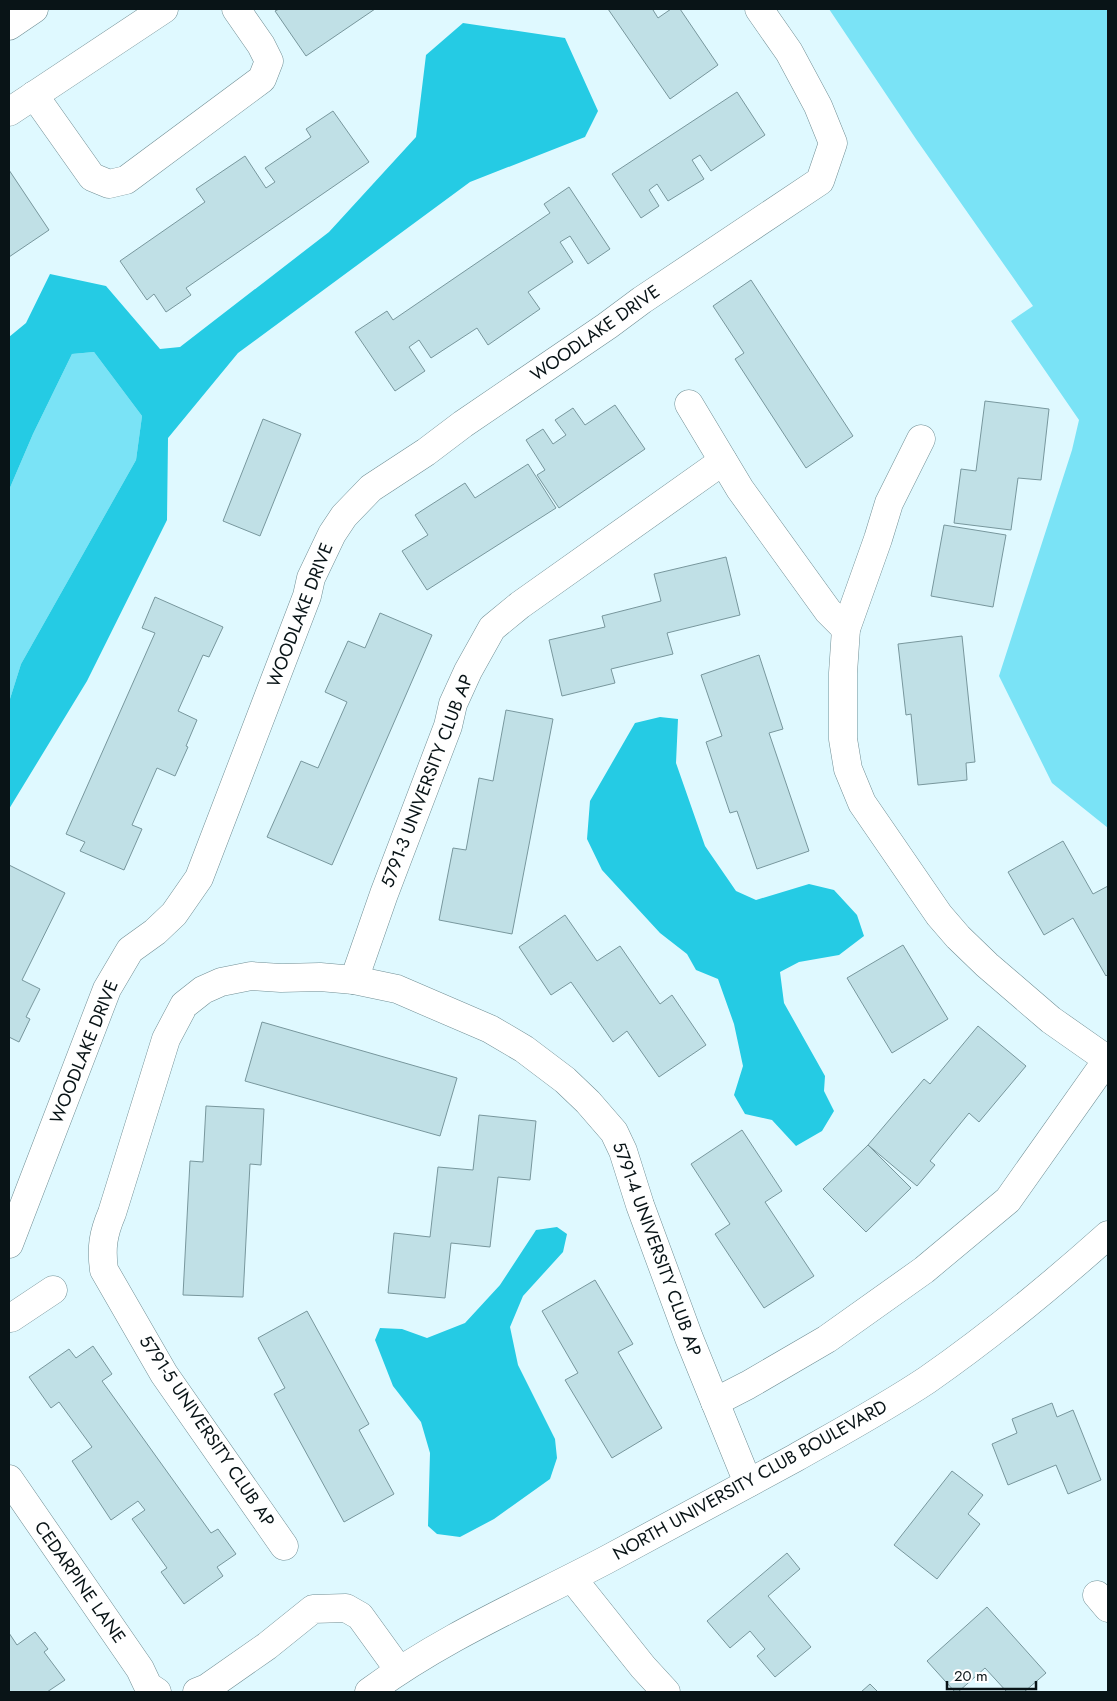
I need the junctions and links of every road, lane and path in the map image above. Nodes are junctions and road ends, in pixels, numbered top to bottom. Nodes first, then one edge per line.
1 (34, 9) edge
2 (164, 9) edge
3 (236, 9) edge
4 (759, 9) edge
5 (9, 26) edge
6 (34, 95) junction
7 (9, 112) edge
8 (689, 404) dead end
9 (921, 439) dead end
10 (723, 461) junction
11 (846, 629) junction
12 (354, 980) junction
13 (1108, 1060) edge
14 (1108, 1235) edge
15 (9, 1244) edge
16 (53, 1290) dead end
17 (9, 1318) edge
18 (715, 1402) junction
19 (9, 1479) edge
20 (748, 1483) junction
21 (284, 1546) dead end
22 (572, 1578) junction
23 (399, 1670) junction
24 (152, 1689) edge
25 (196, 1692) edge
26 (369, 1692) edge
27 (666, 1692) edge

1 - 5 street
2 - 6 street
3 - 6 street
4 - 15 street, WOODLAKE DRIVE
6 - 7 street
8 - 10 street
9 - 11 street
10 - 11 street
10 - 12 street, 5791-3 UNIVERSITY CLUB AP
11 - 13 street
12 - 18 street, 5791-4 UNIVERSITY CLUB AP
12 - 21 street, 5791-5 UNIVERSITY CLUB AP
13 - 18 street
14 - 20 street, NORTH UNIVERSITY CLUB BOULEVARD
16 - 17 street
18 - 20 street, 5791-4 UNIVERSITY CLUB AP
19 - 24 street, CEDARPINE LANE
20 - 22 street, NORTH UNIVERSITY CLUB BOULEVARD
22 - 23 street, NORTH UNIVERSITY CLUB BOULEVARD
22 - 27 street
23 - 25 street
23 - 26 street, NORTH UNIVERSITY CLUB BOULEVARD

